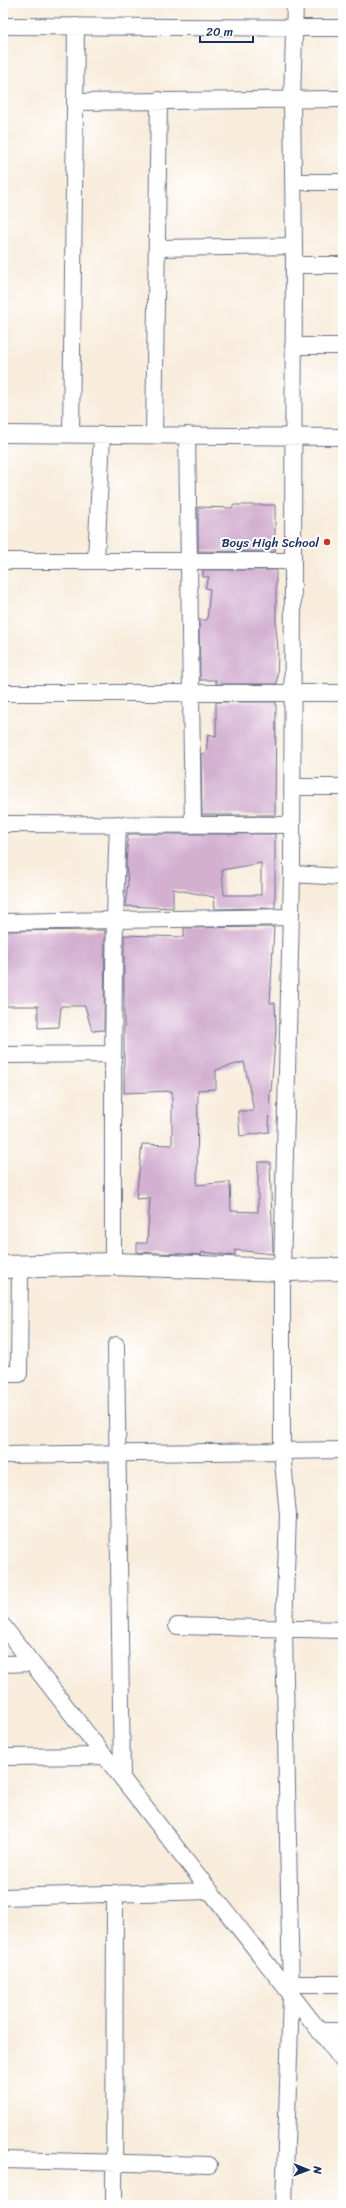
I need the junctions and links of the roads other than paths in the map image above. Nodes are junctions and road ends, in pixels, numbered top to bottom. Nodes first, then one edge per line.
1 (295, 3) edge
2 (3, 26) edge
3 (76, 26) junction
4 (295, 28) junction
5 (343, 28) edge
6 (292, 99) junction
7 (343, 99) edge
8 (159, 100) junction
9 (75, 102) junction
10 (293, 182) junction
11 (343, 182) edge
12 (294, 246) junction
13 (157, 248) junction
14 (294, 265) junction
15 (343, 265) edge
16 (293, 346) junction
17 (343, 346) edge
18 (3, 434) edge
19 (71, 434) junction
20 (102, 435) junction
21 (154, 435) junction
22 (187, 435) junction
23 (293, 436) junction
24 (343, 437) edge
25 (3, 561) edge
26 (96, 561) junction
27 (189, 561) junction
28 (293, 561) junction
29 (3, 693) edge
30 (191, 693) junction
31 (343, 693) edge
32 (292, 694) junction
33 (292, 787) junction
34 (343, 788) edge
35 (3, 824) edge
36 (118, 824) junction
37 (193, 824) junction
38 (292, 825) junction
39 (292, 874) junction
40 (343, 877) edge
41 (291, 917) junction
42 (114, 921) junction
43 (3, 922) edge
44 (113, 1054) junction
45 (3, 1055) edge
46 (113, 1264) junction
47 (11, 1267) edge
48 (343, 1269) edge
49 (282, 1270) junction
50 (116, 1345) dead end
51 (3, 1374) edge
52 (343, 1450) edge
53 (282, 1451) junction
54 (117, 1454) junction
55 (3, 1455) edge
56 (3, 1626) edge
57 (177, 1626) dead end
58 (284, 1628) junction
59 (343, 1630) edge
60 (32, 1663) junction
61 (3, 1664) edge
62 (105, 1756) junction
63 (3, 1757) edge
64 (122, 1778) junction
65 (210, 1891) junction
66 (115, 1893) junction
67 (3, 1897) edge
68 (343, 1984) edge
69 (291, 1990) junction
70 (319, 2031) junction
71 (343, 2031) edge
72 (343, 2062) edge
73 (3, 2160) edge
74 (115, 2163) junction
75 (209, 2165) dead end
76 (114, 2205) edge
77 (284, 2205) edge

1 - 4 street
2 - 3 street
3 - 4 street
3 - 9 street
4 - 5 street
4 - 6 street
6 - 7 street
6 - 8 street
6 - 10 street
8 - 9 street
8 - 13 street
9 - 19 street
10 - 11 street
10 - 12 street
12 - 13 street
12 - 14 street
13 - 21 street
14 - 15 street
14 - 16 street
16 - 17 street
16 - 23 street
18 - 19 street
19 - 20 street
20 - 21 street
20 - 26 street
21 - 22 street
22 - 23 street
22 - 27 street
23 - 24 street
23 - 28 street
25 - 26 street
26 - 27 street
27 - 28 street
27 - 30 street
28 - 32 street
29 - 30 street
30 - 32 street
30 - 37 street
31 - 32 street
32 - 33 street
33 - 34 street
33 - 38 street
35 - 36 street
36 - 37 street
36 - 42 street
37 - 38 street
38 - 39 street
39 - 40 street
39 - 41 street
41 - 42 street
41 - 49 street
42 - 43 street
42 - 44 street
44 - 45 street
44 - 46 street
46 - 47 street
46 - 49 street
47 - 51 street
48 - 49 street
49 - 53 street
50 - 54 street
52 - 53 street
53 - 54 street
53 - 58 street
54 - 55 street
54 - 64 street
56 - 60 street
57 - 58 street
58 - 59 street
58 - 69 street
60 - 61 street
60 - 62 street
62 - 63 street
62 - 64 street
64 - 65 street
65 - 66 street
65 - 69 street
66 - 67 street
66 - 74 street
68 - 69 street
69 - 70 street
69 - 77 street
70 - 71 street
70 - 72 street
73 - 74 street
74 - 75 street
74 - 76 street

